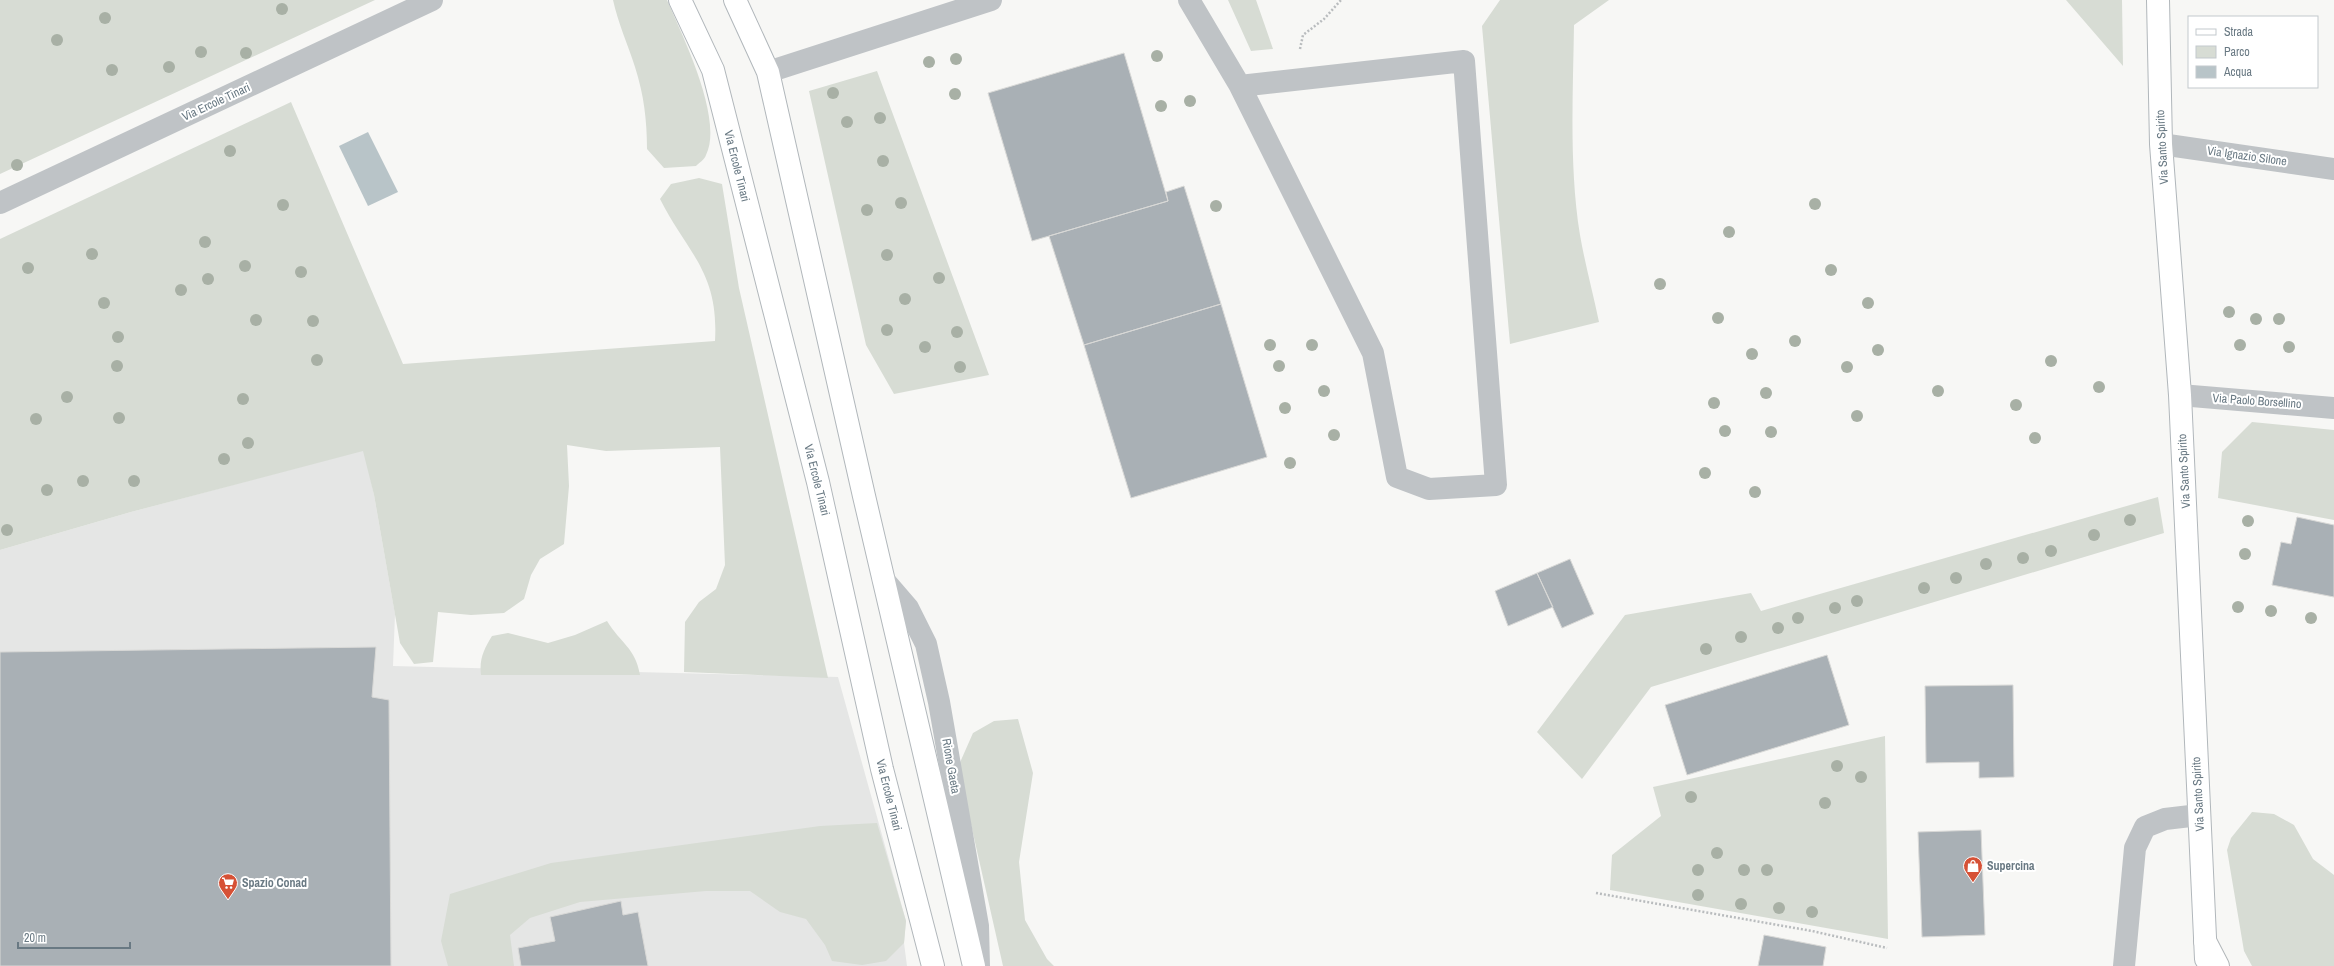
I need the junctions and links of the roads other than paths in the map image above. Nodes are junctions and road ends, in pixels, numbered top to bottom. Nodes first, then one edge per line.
1 (432, 0) edge
2 (680, 0) edge
3 (735, 0) edge
4 (991, 0) edge
5 (1189, 0) edge
6 (2158, 0) edge
7 (768, 72) junction
8 (1240, 86) junction
9 (2161, 144) junction
10 (2334, 169) edge
11 (0, 203) edge
12 (2180, 395) junction
13 (2334, 408) edge
14 (884, 579) junction
15 (2199, 815) junction
16 (2205, 941) junction
17 (933, 966) edge
18 (974, 966) edge
19 (979, 966) edge
20 (2124, 966) edge
21 (2207, 966) edge
22 (2218, 966) edge

1 - 11 street, Via Ercole Tinari
2 - 17 street, Via Ercole Tinari
3 - 7 street
4 - 7 street
5 - 8 street
6 - 9 street, Via Santo Spirito
7 - 14 street
8 - 8 street
9 - 10 street, Via Ignazio Silone
9 - 12 street, Via Santo Spirito
12 - 13 street, Via Paolo Borsellino
12 - 15 street, Via Santo Spirito
14 - 18 street
14 - 19 street, Rione Gaeta
15 - 16 street, Via Santo Spirito
15 - 20 street
16 - 21 street, Via Santo Spirito
16 - 22 street

